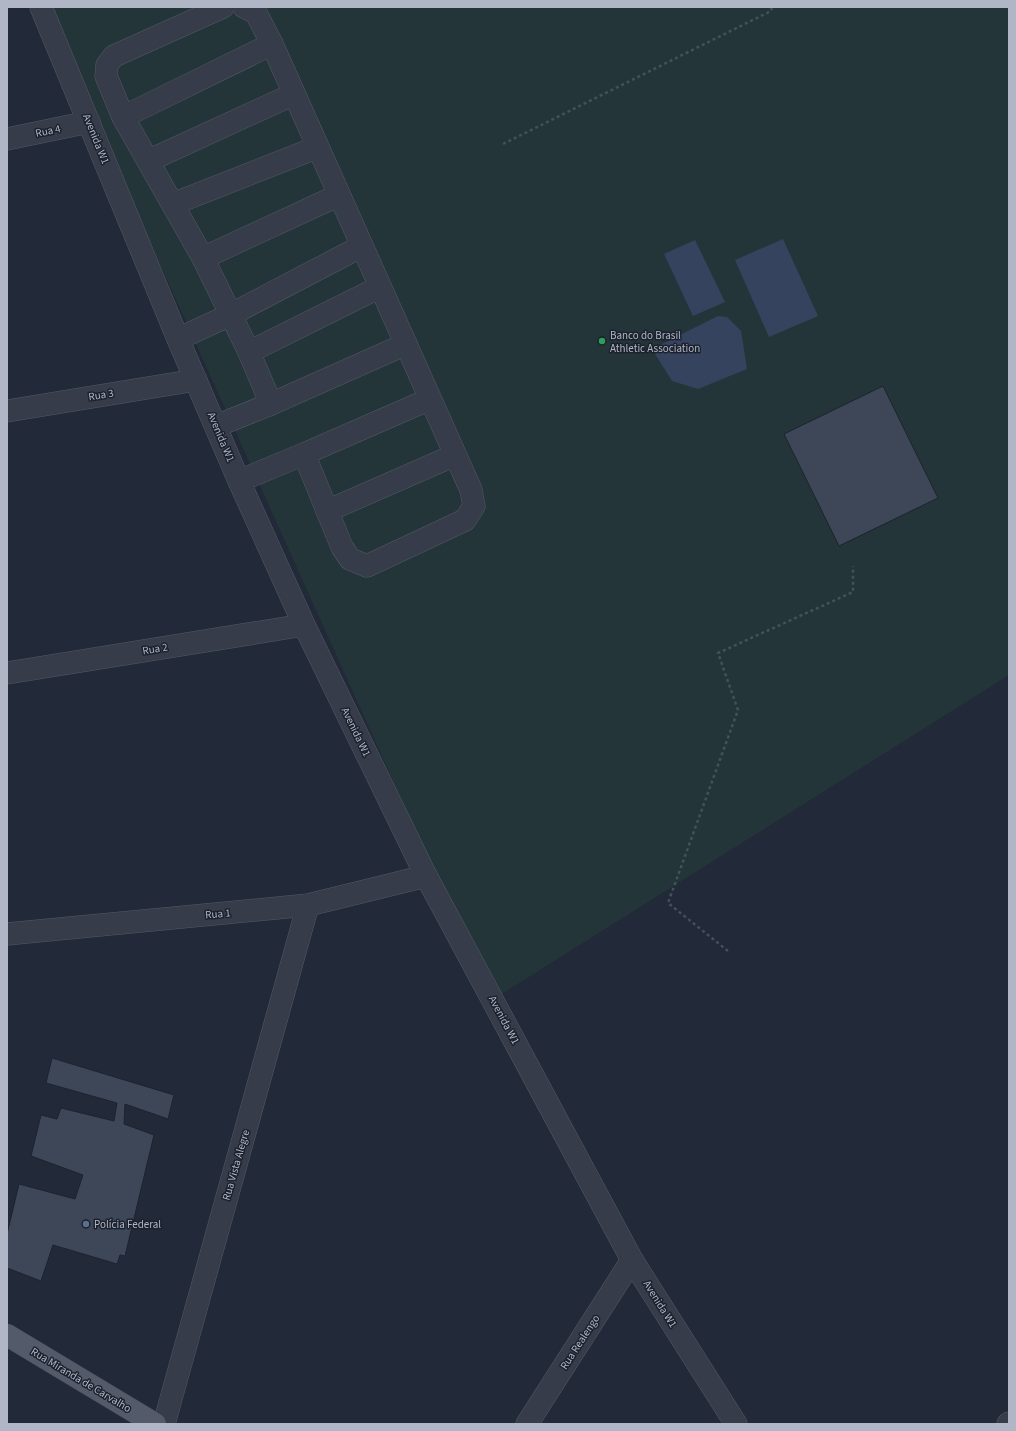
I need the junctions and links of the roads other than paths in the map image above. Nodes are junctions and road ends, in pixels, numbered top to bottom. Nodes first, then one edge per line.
1 (41, 7) edge
2 (223, 7) edge
3 (244, 7) edge
4 (272, 44) junction
5 (294, 94) junction
6 (123, 117) junction
7 (89, 122) junction
8 (7, 139) edge
9 (318, 147) junction
10 (148, 161) junction
11 (339, 195) junction
12 (173, 204) junction
13 (362, 246) junction
14 (204, 258) junction
15 (380, 287) junction
16 (230, 315) junction
17 (178, 339) junction
18 (406, 344) junction
19 (249, 352) junction
20 (196, 380) junction
21 (430, 399) junction
22 (271, 404) junction
23 (7, 410) edge
24 (216, 426) junction
25 (304, 454) junction
26 (455, 455) junction
27 (239, 481) junction
28 (327, 511) junction
29 (304, 625) junction
30 (7, 673) edge
31 (426, 876) junction
32 (308, 905) junction
33 (7, 934) edge
34 (632, 1260) junction
35 (7, 1335) edge
36 (155, 1424) edge
37 (164, 1424) edge
38 (527, 1424) edge
39 (736, 1424) edge

1 - 7 street, Avenida W1
2 - 6 street
3 - 4 street
4 - 5 street
4 - 6 street
5 - 9 street
5 - 10 street
6 - 10 street
7 - 8 street, Rua 4
7 - 17 street, Avenida W1
9 - 11 street
9 - 12 street
10 - 12 street
11 - 13 street
11 - 14 street
12 - 14 street
13 - 15 street
13 - 16 street
14 - 16 street
15 - 18 street
15 - 19 street
16 - 17 street
16 - 19 street
17 - 20 street, Avenida W1
18 - 21 street
18 - 22 street
19 - 22 street
20 - 23 street, Rua 3
20 - 24 street, Avenida W1
21 - 25 street
21 - 26 street
22 - 24 street
24 - 27 street, Avenida W1
25 - 27 street
25 - 28 street
26 - 28 street
26 - 28 street
27 - 29 street, Avenida W1
29 - 30 street, Rua 2
29 - 31 street, Avenida W1
31 - 32 street, Rua 1
31 - 34 street, Avenida W1
32 - 33 street, Rua 1
32 - 37 street, Rua Vista Alegre
34 - 38 street, Rua Realengo
34 - 39 street, Avenida W1
35 - 36 main road, Rua Miranda de Carvalho

